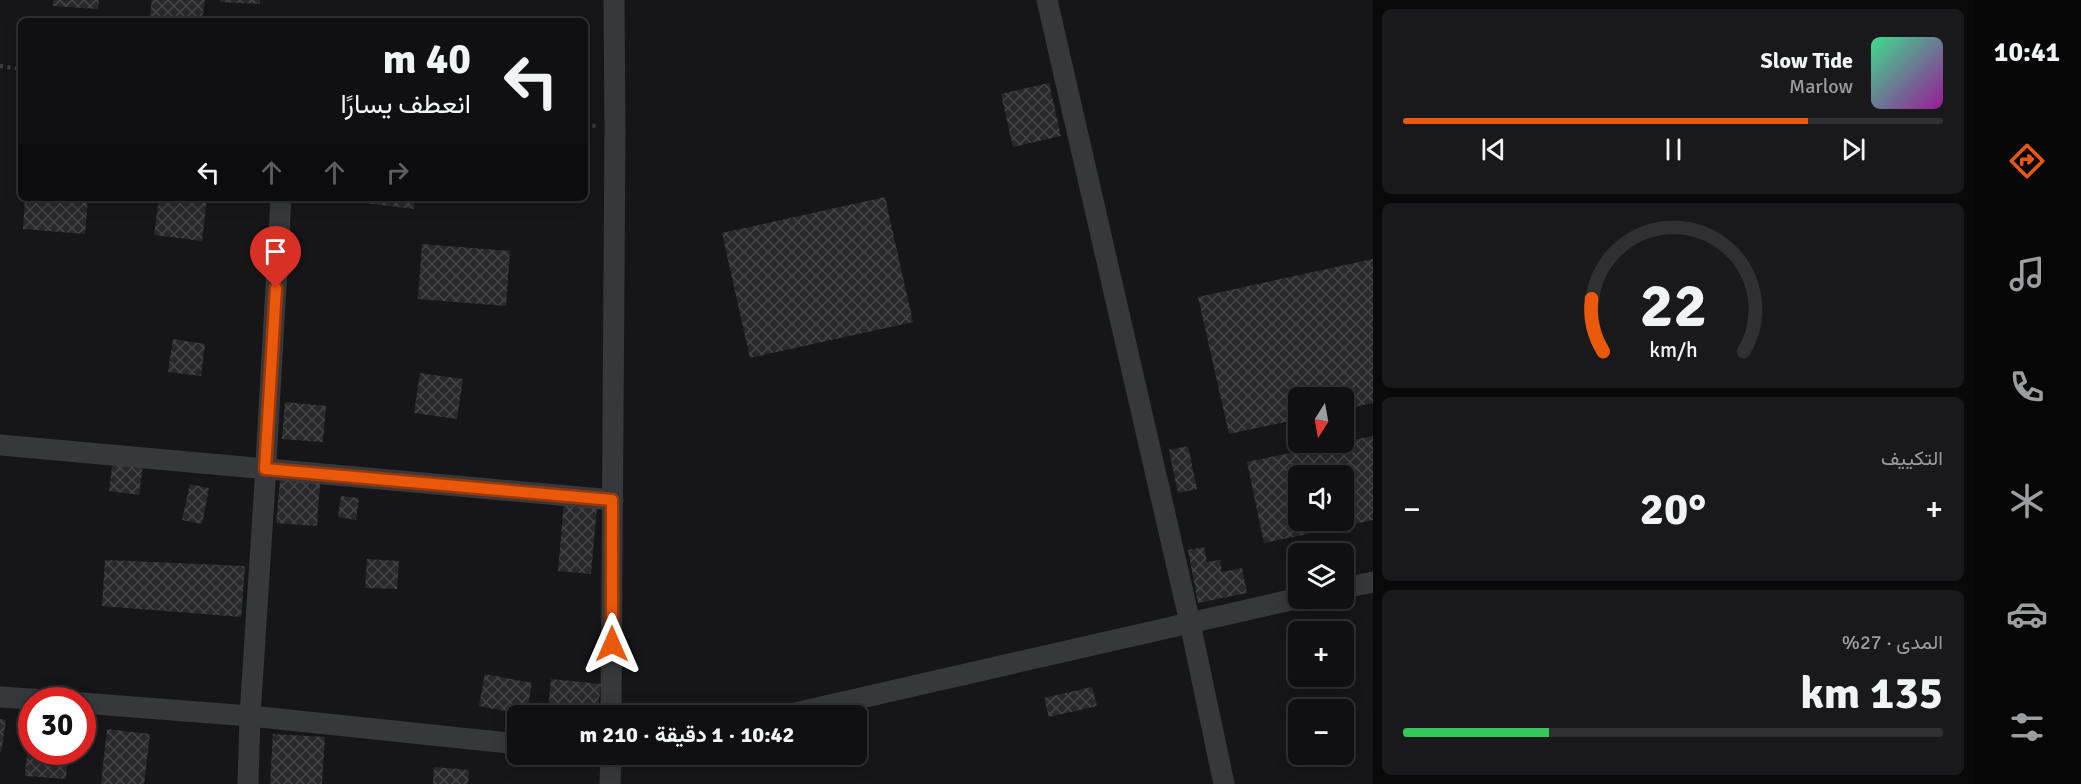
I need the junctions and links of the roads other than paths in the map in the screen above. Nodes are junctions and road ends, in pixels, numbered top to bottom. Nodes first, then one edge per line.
1 (614, 0) edge
2 (1047, 0) edge
3 (281, 201) edge
4 (0, 445) edge
5 (265, 469) junction
6 (612, 500) junction
7 (1373, 582) edge
8 (1354, 586) edge
9 (1288, 601) edge
10 (1190, 623) junction
11 (0, 697) edge
12 (18, 698) edge
13 (96, 704) edge
14 (611, 705) edge
15 (830, 705) edge
16 (250, 717) junction
17 (507, 743) edge
18 (611, 765) edge
19 (248, 784) edge
20 (610, 784) edge
21 (1224, 784) edge

1 - 6 street
2 - 10 street
3 - 5 street
4 - 5 street
5 - 6 street
5 - 16 street
6 - 14 street
7 - 8 street
9 - 10 street
10 - 15 street
10 - 21 street
11 - 12 street
13 - 16 street
16 - 17 street
16 - 19 street
18 - 20 street

